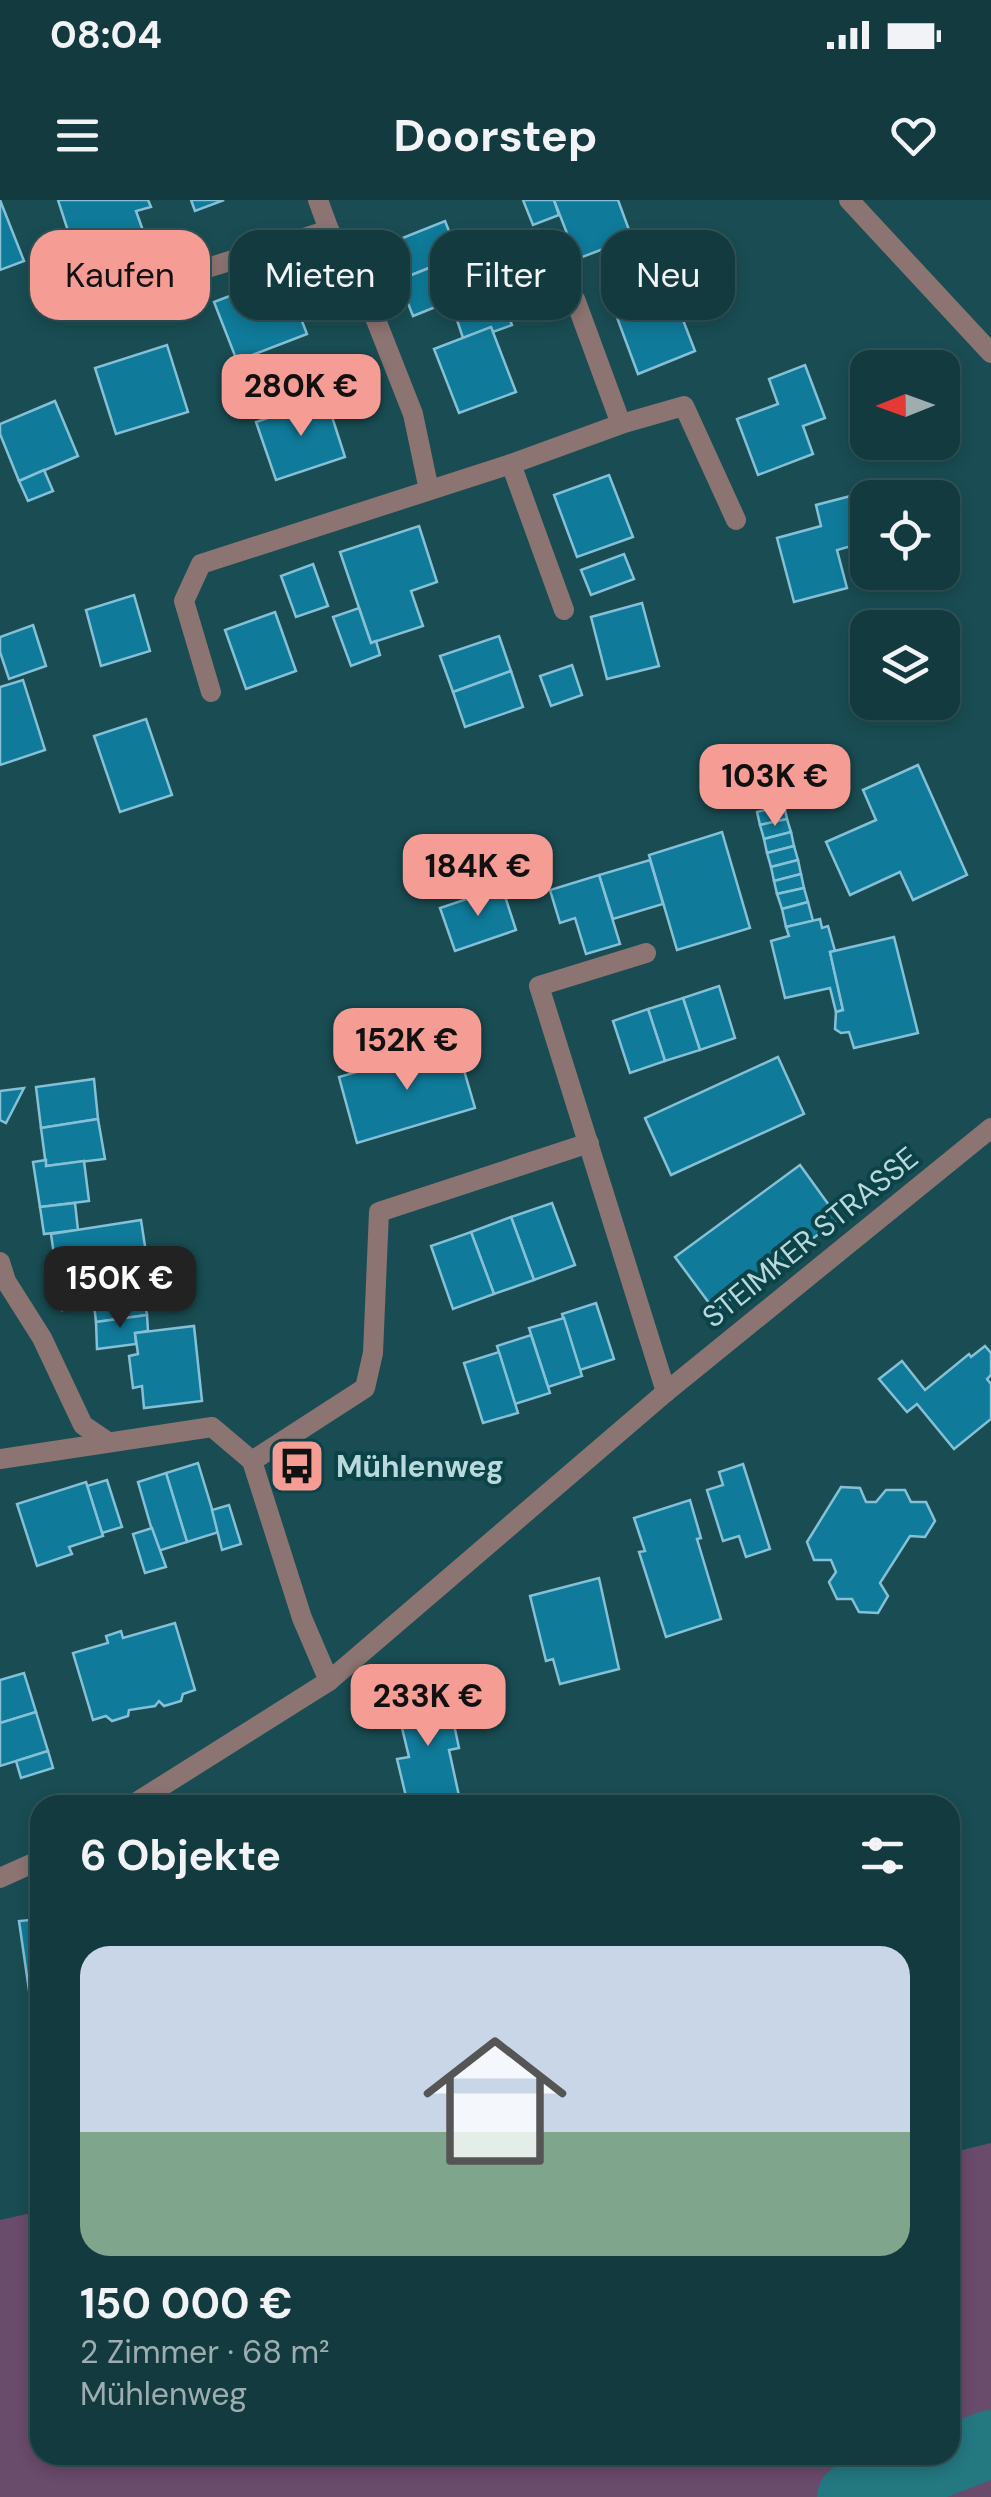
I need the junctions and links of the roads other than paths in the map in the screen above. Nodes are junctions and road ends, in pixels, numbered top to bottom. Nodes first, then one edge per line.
1 (318, 200) edge
2 (849, 200) edge
3 (329, 230) edge
4 (581, 314) edge
5 (376, 320) edge
6 (991, 352) edge
7 (621, 424) junction
8 (511, 464) junction
9 (429, 490) junction
10 (736, 520) dead end
11 (564, 610) dead end
12 (212, 692) dead end
13 (646, 953) dead end
14 (991, 1128) edge
15 (590, 1143) junction
16 (0, 1262) edge
17 (666, 1392) junction
18 (108, 1442) junction
19 (0, 1459) edge
20 (252, 1460) junction
21 (329, 1681) junction
22 (148, 1795) edge
23 (30, 1864) edge
24 (0, 1878) edge

1 - 3 street
2 - 6 street
4 - 7 street
5 - 9 street
7 - 8 street
7 - 10 street
8 - 9 street
8 - 11 street
9 - 12 street
13 - 15 street
14 - 17 street, STEIMKER STRASSE
15 - 17 street
15 - 20 street
16 - 18 street
17 - 21 street, STEIMKER STRASSE
18 - 19 street
18 - 20 street
20 - 21 street
21 - 22 street, STEIMKER STRASSE
23 - 24 street

